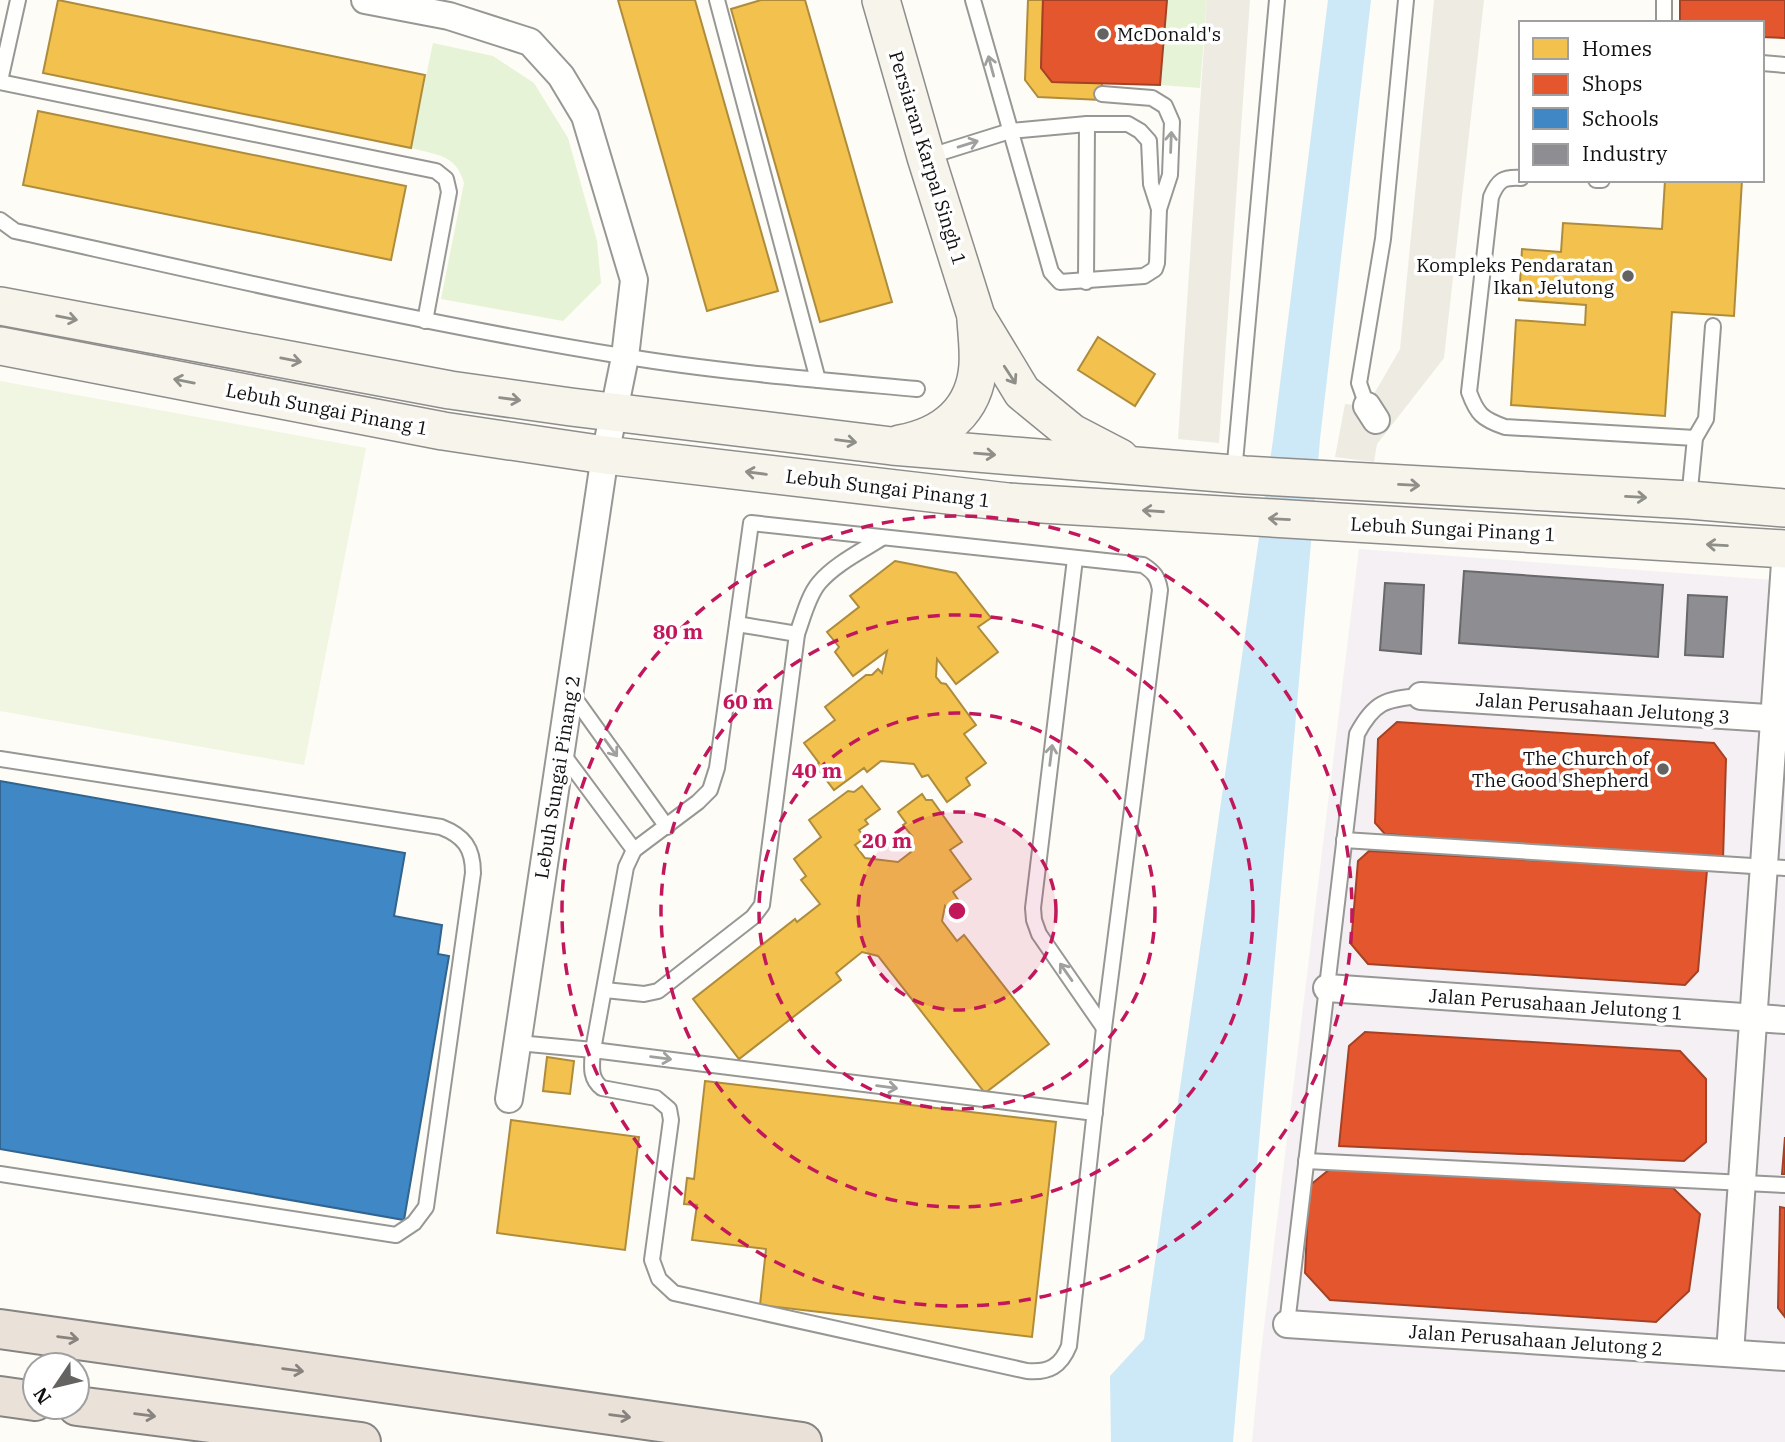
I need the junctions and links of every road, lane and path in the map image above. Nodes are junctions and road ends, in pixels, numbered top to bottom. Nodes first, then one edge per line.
1 (18, 0) edge
2 (365, 0) edge
3 (717, 0) edge
4 (881, 0) edge
5 (973, 0) edge
6 (1278, 0) edge
7 (1406, 0) edge
8 (1664, 0) edge
9 (1664, 21) edge
10 (1764, 63) edge
11 (1785, 65) edge
12 (0, 81) edge
13 (1102, 94) dead end
14 (1087, 124) junction
15 (1010, 131) junction
16 (926, 157) junction
17 (1519, 178) edge
18 (1159, 209) junction
19 (0, 220) edge
20 (1086, 282) junction
21 (0, 306) edge
22 (976, 316) junction
23 (425, 321) junction
24 (1713, 326) dead end
25 (0, 346) edge
26 (625, 357) junction
27 (818, 380) junction
28 (917, 389) dead end
29 (612, 412) junction
30 (1371, 413) dead end
31 (1695, 438) junction
32 (892, 446) junction
33 (605, 455) junction
34 (1138, 467) junction
35 (1239, 474) junction
36 (1689, 500) junction
37 (1785, 508) edge
38 (882, 538) junction
39 (1785, 549) edge
40 (1075, 559) junction
41 (1785, 563) edge
42 (737, 624) junction
43 (797, 634) junction
44 (571, 693) junction
45 (1421, 696) joint
46 (1779, 719) edge
47 (560, 751) junction
48 (0, 759) edge
49 (667, 827) junction
50 (1343, 840) junction
51 (634, 850) junction
52 (1774, 868) edge
53 (1327, 988) junction
54 (605, 990) junction
55 (1753, 1017) junction
56 (1785, 1020) edge
57 (1104, 1028) junction
58 (518, 1043) junction
59 (593, 1050) junction
60 (509, 1099) dead end
61 (1096, 1113) junction
62 (1307, 1161) junction
63 (0, 1174) edge
64 (1742, 1182) junction
65 (1785, 1185) edge
66 (1287, 1324) joint
67 (0, 1329) edge
68 (1730, 1353) junction
69 (1785, 1357) edge
70 (0, 1396) edge
71 (21, 1399) edge
72 (91, 1408) edge
73 (361, 1442) edge
74 (802, 1442) edge

1 - 12 lane
2 - 26 street, Lebuh Sungai Pinang 2
3 - 27 lane
4 - 16 street, Persiaran Karpal Singh 1
15 -> 5 lane
6 - 35 lane
7 - 30 lane
8 - 9 lane
10 - 11 lane
12 - 23 lane
18 -> 13 lane
14 - 15 lane
14 - 18 lane
14 - 20 lane
16 -> 15 lane
15 - 20 lane
16 - 22 street, Persiaran Karpal Singh 1
17 - 31 lane
18 - 20 lane
19 - 23 lane
21 -> 29 street
22 - 32 street, Persiaran Karpal Singh 1
22 -> 34 street, Persiaran Karpal Singh 1
23 - 26 lane
24 - 31 lane
33 -> 25 street, Lebuh Sungai Pinang 1
26 - 27 lane
26 - 29 street, Lebuh Sungai Pinang 2
27 - 28 lane
29 -> 32 street
29 - 33 street, Lebuh Sungai Pinang 2
31 - 36 lane
32 -> 34 street
39 -> 33 street, Lebuh Sungai Pinang 1
33 - 44 street, Lebuh Sungai Pinang 2
34 - 35 street
35 -> 36 street
36 - 37 street
38 - 40 lane
38 - 42 lane
38 - 43 lane
57 -> 40 lane
40 - 57 lane
41 - 46 street
42 - 43 lane
42 - 49 lane
43 - 54 lane
44 - 47 street, Lebuh Sungai Pinang 2
44 -> 49 lane
45 - 46 street, Jalan Perusahaan Jelutong 3
45 - 50 lane
46 - 52 street
47 - 51 lane
47 - 58 street, Lebuh Sungai Pinang 2
48 - 63 lane
49 - 51 lane
50 - 52 lane
50 - 53 lane
51 - 54 lane
52 - 55 street
53 - 55 street, Jalan Perusahaan Jelutong 1
53 - 62 lane
54 - 59 lane
55 - 56 street, Jalan Perusahaan Jelutong 1
55 - 64 street
57 - 61 lane
58 - 59 lane
58 - 60 street, Lebuh Sungai Pinang 2
59 -> 61 lane
59 - 61 lane
62 - 64 lane
62 - 66 lane
64 - 65 lane
64 - 68 street
66 - 68 street, Jalan Perusahaan Jelutong 2
67 -> 74 highway
68 - 69 street, Jalan Perusahaan Jelutong 2
70 - 71 highway
72 -> 73 highway

